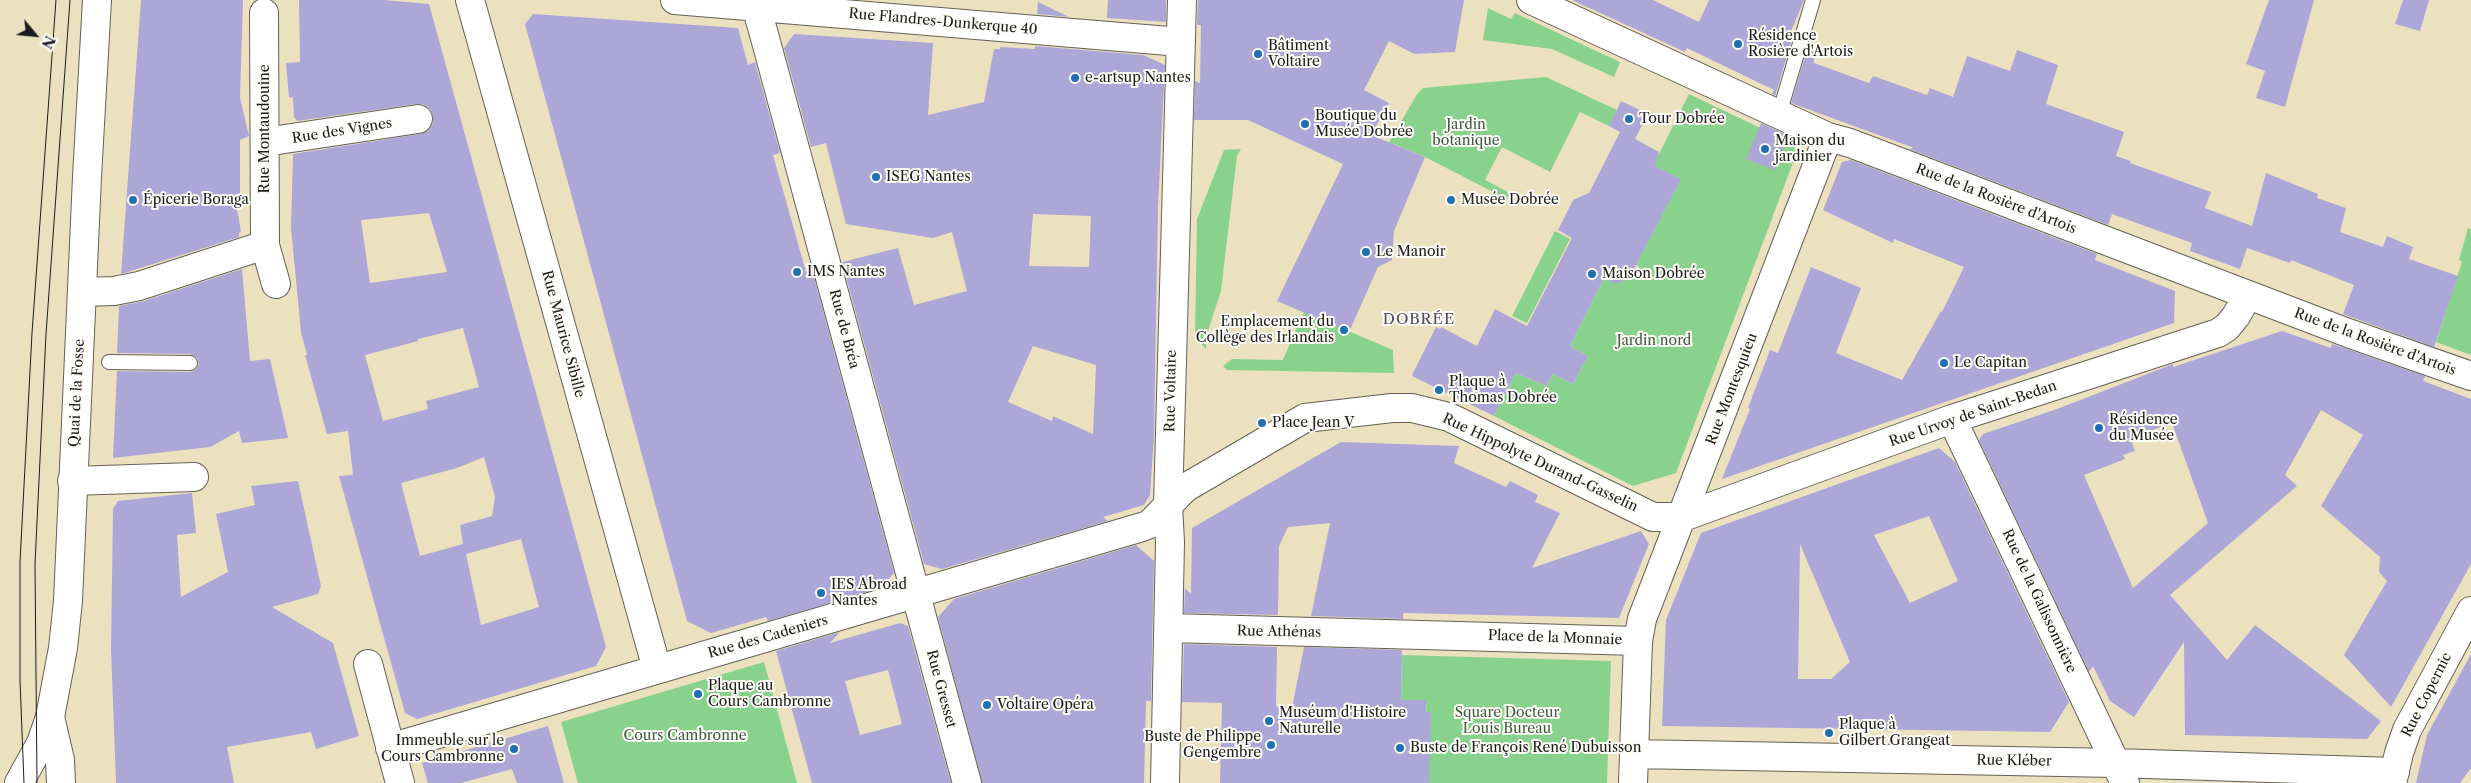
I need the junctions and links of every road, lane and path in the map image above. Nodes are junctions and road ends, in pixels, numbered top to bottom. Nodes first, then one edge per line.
1 (97, 0) edge
2 (470, 0) edge
3 (675, 0) edge
4 (1182, 0) edge
5 (1531, 0) edge
6 (1813, 0) edge
7 (756, 3) edge
8 (264, 12) dead end
9 (1181, 42) junction
10 (1779, 114) junction
11 (418, 119) dead end
12 (1828, 138) junction
13 (265, 142) junction
14 (265, 245) junction
15 (276, 284) dead end
16 (83, 292) junction
17 (2248, 294) junction
18 (108, 362) dead end
19 (190, 362) dead end
20 (2471, 376) edge
21 (1952, 419) junction
22 (194, 477) dead end
23 (72, 481) junction
24 (1168, 506) junction
25 (1683, 517) junction
26 (916, 594) junction
27 (2471, 611) edge
28 (1169, 628) junction
29 (1389, 634) joint
30 (1638, 641) junction
31 (368, 664) dead end
32 (657, 669) junction
33 (50, 717) junction
34 (390, 748) junction
35 (1634, 754) junction
36 (2120, 773) edge
37 (2390, 779) edge
38 (19, 783) edge
39 (60, 783) edge
40 (400, 783) edge
41 (967, 783) edge
42 (1165, 783) edge
43 (1632, 783) edge

1 - 16 street, Quai de la Fosse
2 - 32 street, Rue Maurice Sibille
3 - 7 street, Rue Flandres-Dunkerque 40
4 - 9 street, Rue Voltaire
5 - 10 street, Rue de la Rosière d'Artois
6 - 10 lane
7 - 9 street, Rue Flandres-Dunkerque 40
7 - 26 street, Rue de Bréa
8 - 13 street, Rue Montaudouine
9 - 24 street, Rue Voltaire
10 - 12 street, Rue de la Rosière d'Artois
11 - 13 street, Rue des Vignes
12 - 17 street, Rue de la Rosière d'Artois
12 - 25 street, Rue Montesquieu
13 - 14 street, Rue Montaudouine
14 - 15 street, Rue Montaudouine
14 - 16 street
16 - 23 street, Quai de la Fosse
17 - 20 street, Rue de la Rosière d'Artois
17 - 21 street, Rue Urvoy de Saint-Bedan
18 - 19 lane
21 - 25 street, Rue Urvoy de Saint-Bedan
21 - 36 street, Rue de la Galissonnière
22 - 23 street
23 - 33 street, Quai de la Fosse
24 - 25 street, Rue Hippolyte Durand-Gasselin
24 - 26 street, Rue des Cadeniers
24 - 28 street, Rue Voltaire
25 - 30 street, Rue Montesquieu
26 - 32 street, Rue des Cadeniers
26 - 41 street, Rue Gresset
27 - 37 street, Rue Copernic
28 - 29 street, Rue Athénas
28 - 42 street, Rue Voltaire
29 - 30 street, Place de la Monnaie
30 - 35 street, Place de la Monnaie
31 - 34 street
32 - 34 street, Rue des Cadeniers
33 - 38 street
33 - 39 street, Quai de la Fosse
34 - 40 street
35 - 36 street, Rue Kléber
35 - 43 street, Place de la Monnaie
36 - 37 street, Rue Kléber

